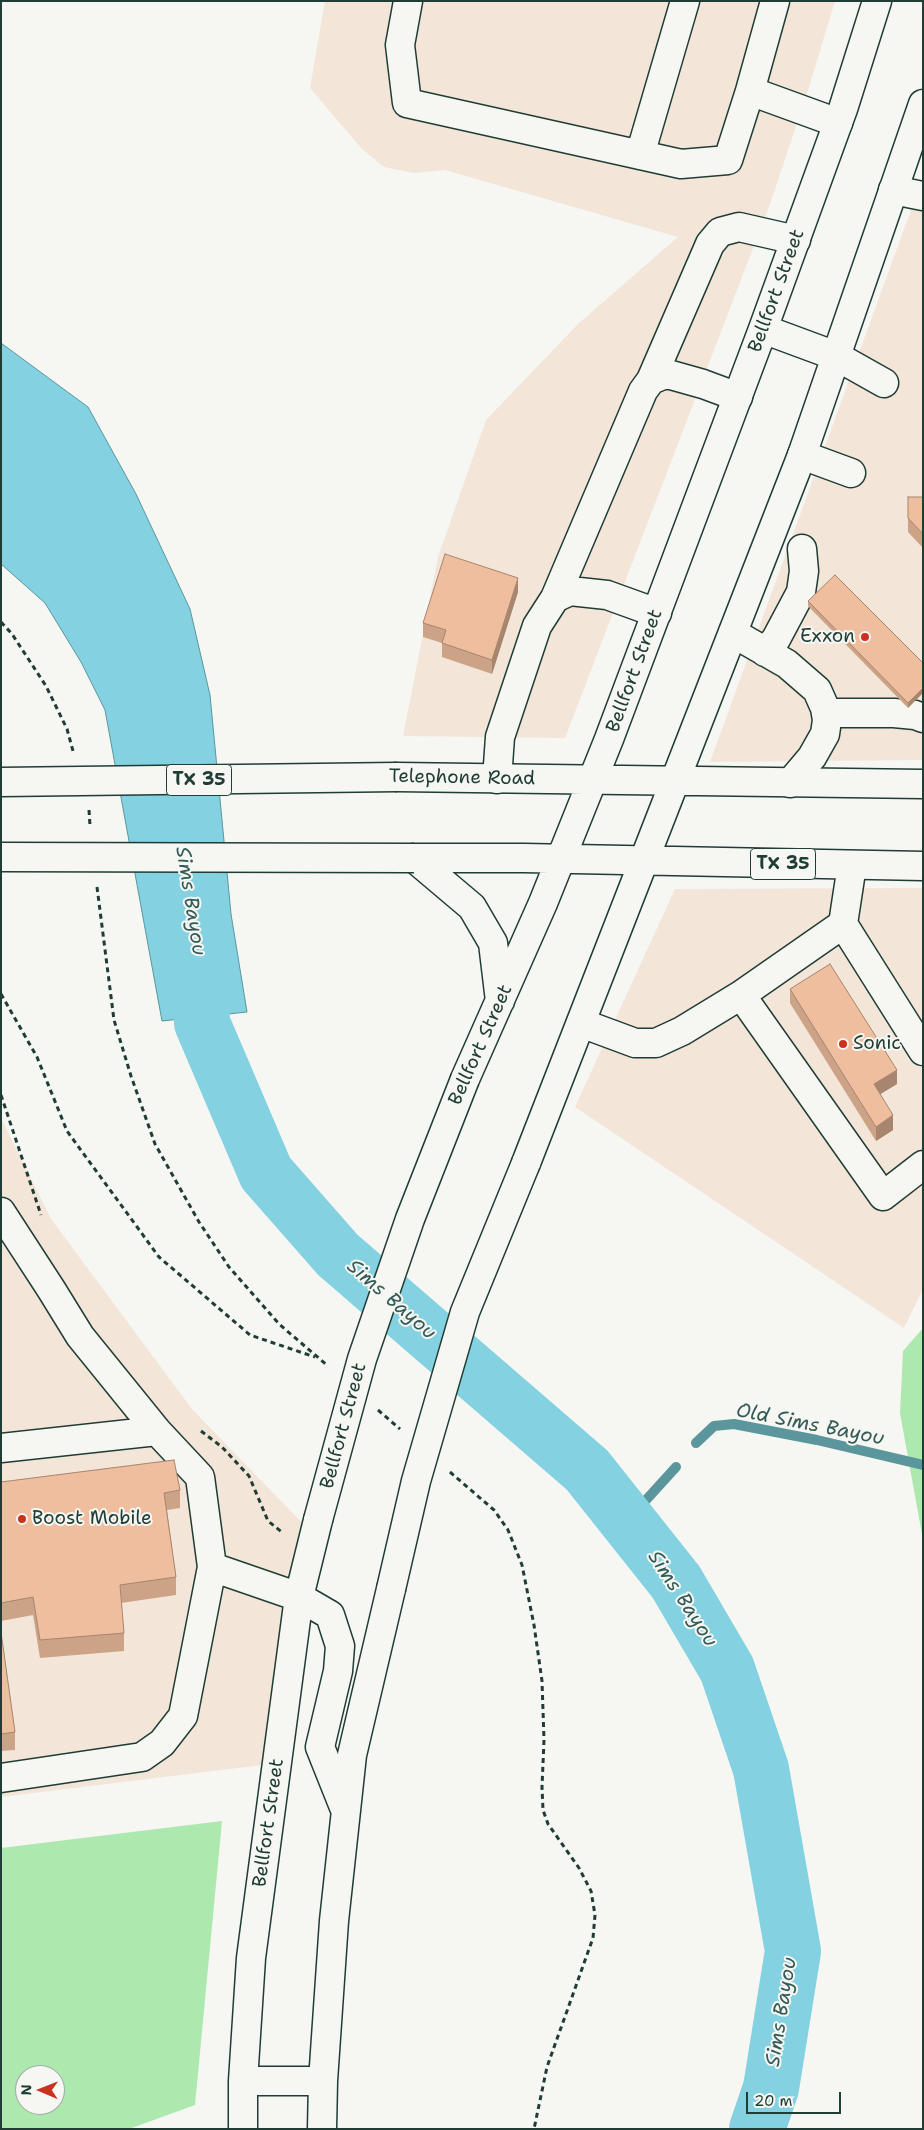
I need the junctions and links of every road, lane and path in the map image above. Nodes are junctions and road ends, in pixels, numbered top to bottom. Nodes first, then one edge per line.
1 (408, 1) edge
2 (685, 1) edge
3 (775, 1) edge
4 (877, 1) edge
5 (750, 91) junction
6 (923, 104) edge
7 (838, 123) junction
8 (640, 155) junction
9 (893, 190) junction
10 (923, 196) edge
11 (796, 240) junction
12 (763, 330) junction
13 (836, 356) junction
14 (651, 380) junction
15 (884, 382) dead end
16 (738, 397) junction
17 (802, 455) junction
18 (850, 473) dead end
19 (802, 548) dead end
20 (555, 598) junction
21 (657, 612) junction
22 (733, 633) junction
23 (765, 652) junction
24 (826, 713) junction
25 (923, 718) edge
26 (497, 778) junction
27 (594, 779) junction
28 (1, 782) edge
29 (675, 782) junction
30 (790, 783) junction
31 (923, 784) edge
32 (1, 857) edge
33 (414, 858) junction
34 (561, 860) junction
35 (644, 862) junction
36 (852, 865) junction
37 (923, 866) edge
38 (843, 924) junction
39 (1, 994) edge
40 (740, 995) junction
41 (500, 1003) junction
42 (581, 1023) junction
43 (923, 1051) edge
44 (1, 1094) edge
45 (923, 1165) edge
46 (1, 1212) edge
47 (44, 1223) dead end
48 (318, 1358) dead end
49 (195, 1426) dead end
50 (157, 1431) junction
51 (1, 1448) edge
52 (311, 1550) junction
53 (212, 1567) junction
54 (299, 1597) junction
55 (1, 1778) edge
56 (346, 1810) junction
57 (243, 2081) junction
58 (323, 2081) junction
59 (243, 2129) edge
60 (322, 2129) edge

1 - 8 main road
2 - 8 main road
3 - 5 main road
4 - 7 main road, Bellfort Street
5 - 7 main road
5 - 8 main road
6 - 9 main road
7 - 11 main road, Bellfort Street
9 - 10 main road
9 - 13 main road
11 - 12 main road, Bellfort Street
11 - 14 main road
12 - 13 main road
12 - 16 main road, Bellfort Street
13 - 15 main road
13 - 17 main road
14 - 16 main road
14 - 20 main road
16 - 21 main road, Bellfort Street
17 - 18 main road
17 - 22 main road
19 - 23 main road
20 - 21 main road
20 - 26 main road
21 - 27 main road, Bellfort Street
22 - 23 main road
22 - 29 main road
23 - 24 main road
24 - 25 main road
24 - 30 main road
26 - 27 main road, Telephone Road / TX 35
26 - 28 main road, Telephone Road / TX 35, bridge
27 - 29 main road, Telephone Road / TX 35
27 - 34 main road, Bellfort Street
29 - 30 main road, Telephone Road / TX 35
29 - 35 main road
30 - 31 main road, Telephone Road / TX 35
32 - 33 main road, TX 35, bridge
33 - 34 main road, TX 35
33 - 41 main road
34 - 35 main road, TX 35
34 - 41 main road, Bellfort Street
35 - 36 main road, TX 35
35 - 42 main road
36 - 37 main road, TX 35
36 - 38 main road
38 - 40 main road
38 - 43 main road
39 - 48 path
40 - 42 main road
40 - 45 main road
41 - 52 main road, Bellfort Street, bridge
42 - 56 main road, bridge
44 - 47 path
46 - 50 main road
49 - 52 path
50 - 51 main road
50 - 53 main road
52 - 54 main road, Bellfort Street
53 - 54 main road
53 - 55 main road
54 - 56 main road
54 - 57 main road, Bellfort Street
56 - 58 main road
57 - 58 main road
57 - 59 main road, Bellfort Street
58 - 60 main road

